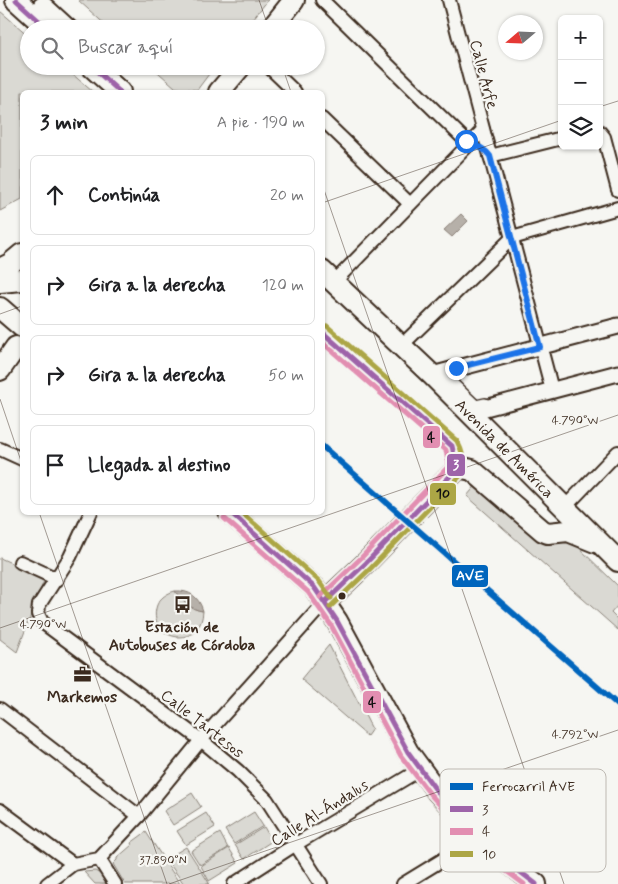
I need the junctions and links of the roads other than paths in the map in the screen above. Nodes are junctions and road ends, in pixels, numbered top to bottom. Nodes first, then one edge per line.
1 (16, 0) edge
2 (35, 0) edge
3 (294, 0) edge
4 (322, 0) edge
5 (449, 0) edge
6 (38, 20) edge
7 (57, 20) edge
8 (278, 20) edge
9 (101, 75) edge
10 (118, 75) edge
11 (233, 75) edge
12 (277, 75) edge
13 (118, 90) edge
14 (135, 90) edge
15 (221, 90) edge
16 (293, 90) edge
17 (325, 122) edge
18 (483, 130) junction
19 (603, 136) edge
20 (558, 139) edge
21 (469, 144) junction
22 (490, 156) junction
23 (618, 190) edge
24 (410, 204) junction
25 (618, 208) edge
26 (512, 238) junction
27 (20, 256) edge
28 (0, 269) edge
29 (328, 276) edge
30 (20, 280) edge
31 (0, 282) edge
32 (0, 308) edge
33 (20, 325) edge
34 (618, 328) edge
35 (401, 346) junction
36 (13, 347) edge
37 (541, 348) junction
38 (618, 368) edge
39 (0, 370) edge
40 (618, 373) edge
41 (432, 374) junction
42 (551, 388) junction
43 (470, 412) junction
44 (0, 449) edge
45 (618, 452) edge
46 (20, 458) edge
47 (565, 507) junction
48 (90, 515) edge
49 (232, 515) edge
50 (612, 554) edge
51 (20, 562) dead end
52 (56, 579) junction
53 (325, 602) junction
54 (0, 709) edge
55 (201, 740) junction
56 (421, 769) junction
57 (440, 794) edge
58 (0, 810) edge
59 (139, 816) junction
60 (296, 844) junction
61 (99, 859) junction
62 (440, 861) edge
63 (73, 864) junction
64 (520, 872) edge
65 (47, 884) edge
66 (115, 884) edge
67 (234, 884) edge
68 (321, 884) edge
69 (403, 884) edge
70 (536, 884) edge

1 - 6 main road
2 - 7 main road
3 - 8 main road
4 - 21 street
5 - 18 street, Calle Arfe
9 - 13 main road
10 - 14 main road
11 - 15 main road
12 - 16 street
17 - 24 street
18 - 21 street
18 - 22 street, Calle Arfe
19 - 23 street
20 - 22 street
21 - 22 street
21 - 24 street
22 - 26 street, Calle Arfe
24 - 29 street
25 - 26 street
26 - 35 street
26 - 37 street, Calle Arfe
27 - 28 main road
29 - 35 main road, Avenida de América
30 - 31 main road
32 - 33 main road
34 - 37 street
35 - 41 main road, Avenida de América
36 - 39 main road
37 - 41 street
37 - 42 street, Calle Arfe
37 - 42 street
38 - 42 street
40 - 42 street
41 - 43 main road, Avenida de América
42 - 43 street
43 - 47 main road, Avenida de América
44 - 46 street
45 - 47 street
47 - 50 main road, Avenida de América
48 - 52 street
49 - 53 main road
50 - 53 main road, Avenida de América
51 - 52 street
52 - 55 street, Calle Tartesos
53 - 55 street
53 - 56 main road
54 - 59 street
55 - 59 street
55 - 60 street, Calle Tartesos
56 - 57 main road
56 - 60 street, Calle Al-Ándalus
58 - 63 street
59 - 61 street
60 - 67 street, Calle Al-Ándalus
60 - 68 street, Calle Tartesos
61 - 63 street
61 - 66 street
62 - 69 street
63 - 65 street
64 - 70 main road

